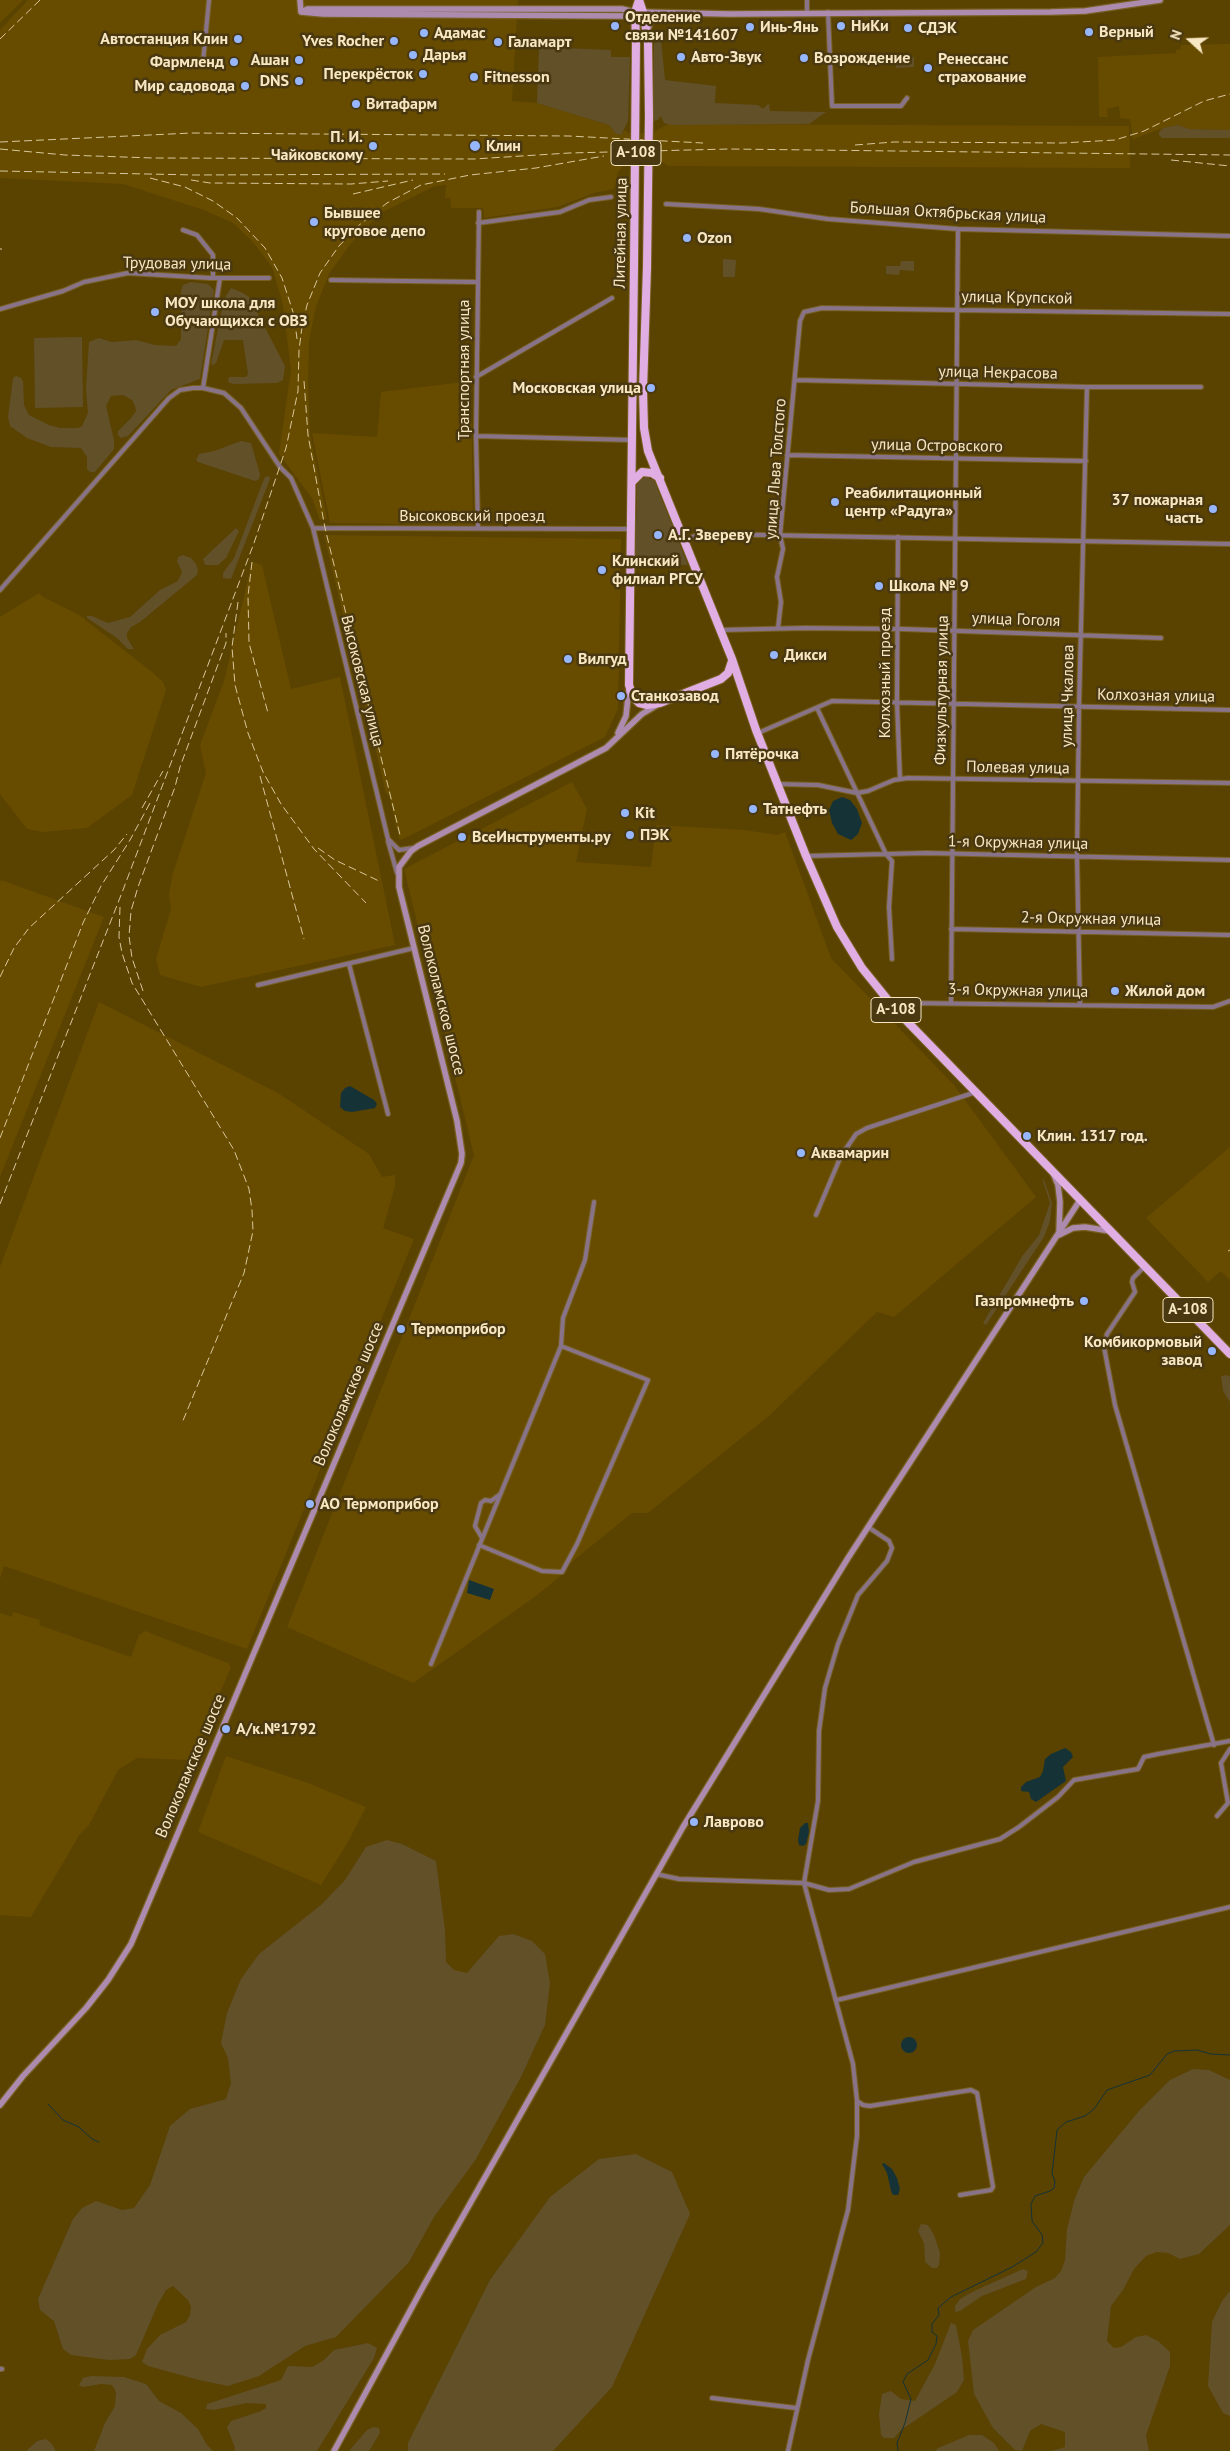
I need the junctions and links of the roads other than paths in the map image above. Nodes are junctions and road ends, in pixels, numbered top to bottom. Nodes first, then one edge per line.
1 (209, 0) edge
2 (300, 0) edge
3 (639, 0) edge
4 (806, 0) edge
5 (1160, 0) edge
6 (301, 11) junction
7 (639, 12) junction
8 (660, 12) junction
9 (807, 12) junction
10 (828, 12) junction
11 (626, 16) junction
12 (636, 26) junction
13 (648, 36) junction
14 (202, 62) dead end
15 (907, 98) dead end
16 (611, 197) dead end
17 (666, 204) dead end
18 (479, 212) dead end
19 (478, 223) junction
20 (958, 229) junction
21 (183, 230) dead end
22 (1230, 236) edge
23 (213, 278) junction
24 (220, 278) junction
25 (269, 278) dead end
26 (331, 280) dead end
27 (477, 282) junction
28 (612, 298) dead end
29 (0, 309) edge
30 (958, 309) junction
31 (804, 312) joint
32 (1230, 314) edge
33 (476, 377) junction
34 (795, 380) junction
35 (957, 384) junction
36 (1087, 387) junction
37 (1201, 387) dead end
38 (203, 388) junction
39 (476, 436) junction
40 (632, 440) junction
41 (787, 455) junction
42 (956, 459) junction
43 (1086, 461) junction
44 (660, 478) junction
45 (632, 482) junction
46 (313, 528) junction
47 (478, 528) junction
48 (631, 528) junction
49 (780, 535) junction
50 (898, 537) junction
51 (956, 538) junction
52 (1083, 540) junction
53 (684, 541) junction
54 (1230, 544) edge
55 (0, 590) edge
56 (778, 628) junction
57 (897, 628) junction
58 (720, 630) junction
59 (955, 631) junction
60 (1081, 635) junction
61 (1162, 638) dead end
62 (732, 659) junction
63 (721, 679) junction
64 (629, 685) junction
65 (741, 687) junction
66 (660, 703) junction
67 (897, 703) junction
68 (953, 703) junction
69 (1079, 707) junction
70 (817, 708) junction
71 (1230, 710) edge
72 (758, 734) junction
73 (606, 748) junction
74 (900, 779) junction
75 (954, 779) junction
76 (1080, 782) junction
77 (1230, 783) edge
78 (778, 784) junction
79 (857, 793) junction
80 (388, 839) junction
81 (418, 846) junction
82 (886, 854) junction
83 (952, 854) junction
84 (806, 856) junction
85 (1077, 856) junction
86 (1230, 860) edge
87 (398, 875) junction
88 (951, 929) junction
89 (1078, 931) junction
90 (1230, 935) edge
91 (414, 948) junction
92 (892, 959) dead end
93 (349, 964) junction
94 (258, 985) dead end
95 (1230, 1001) edge
96 (951, 1002) junction
97 (1080, 1005) junction
98 (896, 1010) junction
99 (976, 1092) junction
100 (388, 1114) dead end
101 (1052, 1170) junction
102 (1080, 1200) junction
103 (594, 1202) dead end
104 (816, 1216) dead end
105 (1111, 1232) junction
106 (1059, 1235) junction
107 (1145, 1266) junction
108 (562, 1346) junction
109 (1230, 1354) edge
110 (500, 1494) junction
111 (868, 1527) junction
112 (482, 1538) junction
113 (480, 1545) junction
114 (431, 1664) dead end
115 (1230, 1741) edge
116 (1214, 1745) junction
117 (1230, 1749) edge
118 (1217, 1816) dead end
119 (656, 1874) junction
120 (804, 1883) junction
121 (1230, 1907) edge
122 (837, 2000) junction
123 (857, 2101) junction
124 (0, 2105) edge
125 (960, 2195) dead end
126 (712, 2398) dead end
127 (796, 2408) junction
128 (334, 2451) edge
129 (788, 2451) edge

1 - 14 street
2 - 6 street
3 - 7 highway, Литейная улица / А-108
4 - 9 street
5 - 10 street
6 - 7 street
6 - 11 street
7 - 8 street
7 - 11 street
7 - 12 highway, Литейная улица / А-108
7 - 13 highway, Литейная улица / А-108
8 - 9 street
8 - 13 street
9 - 10 street
10 - 15 street
11 - 12 street
12 - 40 highway, Литейная улица / А-108, bridge
13 - 44 highway, Литейная улица / А-108, bridge
16 - 19 street
17 - 20 street, Большая Октябрьская улица
18 - 19 street, Транспортная улица
19 - 27 street, Транспортная улица
20 - 22 street, Большая Октябрьская улица
20 - 30 street, Физкультурная улица
21 - 23 street
23 - 24 street, Трудовая улица
23 - 29 street, Трудовая улица
24 - 25 street, Трудовая улица
24 - 38 street
26 - 27 street
27 - 33 street, Транспортная улица
28 - 33 street
30 - 31 street, улица Крупской
30 - 32 street, улица Крупской
30 - 35 street, Физкультурная улица
31 - 34 street, улица Льва Толстого
33 - 39 street, Транспортная улица
34 - 35 street, улица Некрасова
34 - 41 street, улица Льва Толстого
35 - 36 street, улица Некрасова
35 - 42 street, Физкультурная улица
36 - 37 street, улица Некрасова
36 - 43 street, улица Чкалова
38 - 46 street, Высоковская улица
38 - 55 street
39 - 40 street
39 - 47 street, Транспортная улица
40 - 45 highway, А-108
41 - 42 street, улица Островского
41 - 49 street, улица Льва Толстого
42 - 43 street, улица Островского
42 - 51 street, Физкультурная улица
43 - 52 street, улица Чкалова
44 - 45 highway
44 - 53 highway, А-108
45 - 48 highway, А-108
46 - 47 street, Высоковский проезд
46 - 80 street, Высоковская улица
47 - 48 street, Высоковский проезд
48 - 64 highway, А-108
49 - 50 street
49 - 53 street
49 - 56 street, улица Льва Толстого
50 - 51 street
50 - 57 street, Колхозный проезд
51 - 52 street
51 - 59 street, Физкультурная улица
52 - 54 street
52 - 60 street, улица Чкалова
53 - 58 highway, А-108
56 - 57 street, улица Гоголя
56 - 58 street, улица Гоголя
57 - 59 street, улица Гоголя
57 - 67 street, Колхозный проезд
58 - 62 highway, А-108
59 - 60 street, улица Гоголя
59 - 68 street, Физкультурная улица
60 - 61 street, улица Гоголя
60 - 69 street, улица Чкалова
62 - 63 highway
62 - 65 highway, А-108
63 - 65 highway
63 - 66 highway
64 - 66 highway
64 - 73 street
65 - 72 highway, А-108
66 - 73 street
67 - 68 street, Колхозная улица
67 - 70 street, Колхозная улица
67 - 74 street, Колхозный проезд
68 - 69 street, Колхозная улица
68 - 75 street, Физкультурная улица
69 - 71 street, Колхозная улица
69 - 76 street, улица Чкалова
70 - 72 street, Колхозная улица
70 - 79 street
72 - 78 highway, А-108
73 - 81 street
74 - 75 street, Полевая улица
74 - 79 street, Полевая улица
75 - 76 street, Полевая улица
75 - 83 street, Физкультурная улица
76 - 77 street, Полевая улица
76 - 85 street, улица Чкалова
78 - 79 street, Полевая улица
78 - 84 highway, А-108
79 - 82 street
80 - 81 street
80 - 87 street, Высоковская улица
81 - 87 street
82 - 83 street, 1-я Окружная улица
82 - 84 street, 1-я Окружная улица
82 - 92 street
83 - 85 street, 1-я Окружная улица
83 - 88 street, Физкультурная улица
84 - 98 highway, А-108
85 - 86 street, 1-я Окружная улица
85 - 89 street, улица Чкалова
87 - 91 street, Волоколамское шоссе
88 - 89 street, 2-я Окружная улица
88 - 96 street, Физкультурная улица
89 - 90 street, 2-я Окружная улица
89 - 97 street, улица Чкалова
91 - 93 street
91 - 124 street, Волоколамское шоссе
93 - 94 street
93 - 100 street
95 - 97 street, 3-я Окружная улица
96 - 97 street, 3-я Окружная улица
96 - 98 street, 3-я Окружная улица
98 - 99 highway, А-108
99 - 101 highway, А-108
99 - 104 street
101 - 102 highway, А-108
101 - 106 street
102 - 105 highway, А-108
102 - 106 street
103 - 108 street
105 - 106 street
105 - 107 highway, А-108
106 - 111 street
107 - 109 highway, А-108
107 - 116 street
108 - 110 street
108 - 113 street
110 - 112 street
110 - 112 street
111 - 119 street
111 - 120 street
112 - 113 street
113 - 114 street
115 - 116 street
116 - 120 street
117 - 118 street
119 - 120 street
119 - 128 street
120 - 122 street
121 - 122 street
122 - 123 street
123 - 125 street
123 - 127 street
126 - 127 street
127 - 129 street

